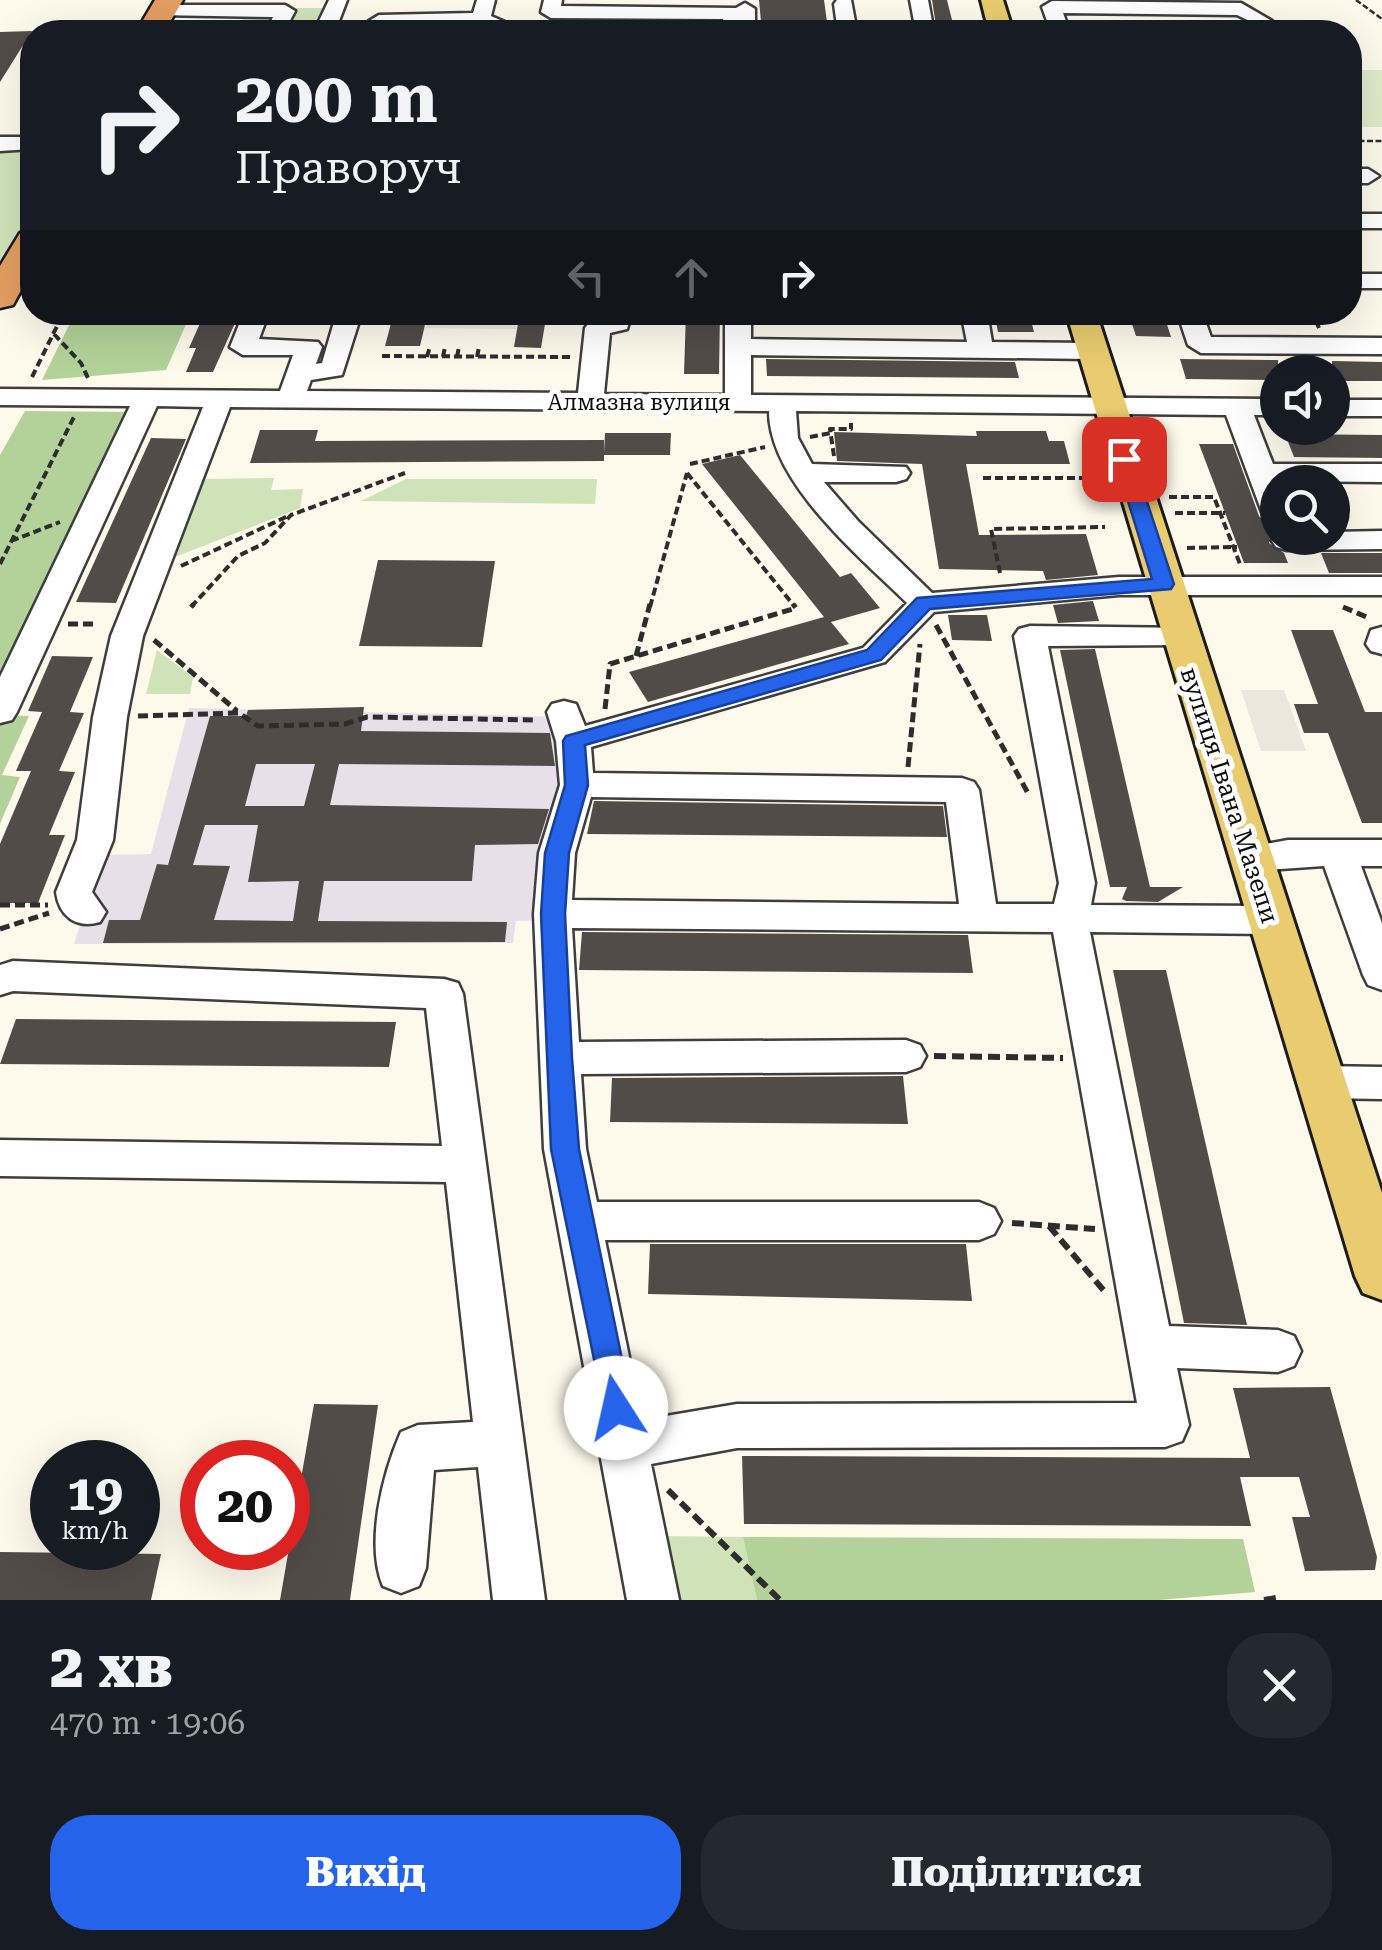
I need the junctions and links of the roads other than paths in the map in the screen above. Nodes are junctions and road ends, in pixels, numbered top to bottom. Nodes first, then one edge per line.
1 (553, 0) edge
2 (844, 4) dead end
3 (483, 10) edge
4 (770, 10) dead end
5 (735, 13) edge
6 (161, 15) edge
7 (281, 20) edge
8 (388, 20) edge
9 (846, 20) edge
10 (1056, 20) edge
11 (1258, 20) edge
12 (20, 261) edge
13 (0, 297) edge
14 (252, 325) edge
15 (346, 325) edge
16 (613, 325) edge
17 (738, 325) edge
18 (976, 325) edge
19 (1085, 325) edge
20 (1194, 325) edge
21 (1382, 346) edge
22 (738, 347) junction
23 (981, 350) junction
24 (1092, 351) junction
25 (296, 387) junction
26 (11, 397) edge
27 (147, 398) junction
28 (220, 399) junction
29 (590, 402) junction
30 (738, 403) junction
31 (782, 403) junction
32 (1108, 406) junction
33 (1236, 407) junction
34 (1260, 408) edge
35 (1350, 408) edge
36 (1382, 408) edge
37 (1260, 467) edge
38 (803, 473) junction
39 (896, 473) dead end
40 (1350, 473) edge
41 (1382, 473) edge
42 (1350, 537) edge
43 (1382, 540) edge
44 (1293, 555) edge
45 (1008, 584) junction
46 (1164, 584) junction
47 (1304, 585) junction
48 (1382, 586) edge
49 (924, 603) junction
50 (96, 624) dead end
51 (144, 624) junction
52 (1180, 635) junction
53 (1030, 636) junction
54 (0, 712) edge
55 (576, 785) junction
56 (1338, 853) junction
57 (1382, 853) edge
58 (1250, 858) junction
59 (81, 908) road end
60 (553, 914) junction
61 (979, 918) junction
62 (1070, 918) junction
63 (1270, 920) junction
64 (1375, 935) edge
65 (1382, 975) edge
66 (0, 980) edge
67 (906, 1056) road end
68 (559, 1058) junction
69 (1321, 1082) junction
70 (1382, 1083) edge
71 (0, 1158) edge
72 (465, 1164) junction
73 (582, 1220) junction
74 (979, 1220) road end
75 (1382, 1276) edge
76 (1150, 1346) junction
77 (1278, 1352) dead end
78 (502, 1443) junction
79 (624, 1446) junction
80 (400, 1568) dead end
81 (519, 1600) edge
82 (653, 1600) edge

1 - 5 street
2 - 9 street
3 - 8 street
4 - 5 street
6 - 7 street
10 - 11 street
12 - 13 highway
14 - 25 street
15 - 25 street
16 - 29 street
17 - 22 street
18 - 23 street
19 - 24 main road, вулиця Івана Мазепи
20 - 21 street
22 - 23 street
22 - 30 street
23 - 24 street
24 - 32 main road, вулиця Івана Мазепи
25 - 28 street, Алмазна вулиця
25 - 29 street, Алмазна вулиця
26 - 27 street, Алмазна вулиця
27 - 28 street, Алмазна вулиця
27 - 54 street
28 - 51 street
29 - 30 street, Алмазна вулиця
30 - 31 street, Алмазна вулиця
31 - 32 street, Алмазна вулиця
31 - 38 street
32 - 33 street, Алмазна вулиця
32 - 46 main road, вулиця Івана Мазепи
33 - 34 street, Алмазна вулиця
33 - 37 street
35 - 36 street
38 - 39 street
38 - 49 street
40 - 41 street
42 - 43 street
44 - 47 street
45 - 46 street
45 - 49 street
45 - 53 street
46 - 47 street
46 - 52 main road, вулиця Івана Мазепи
47 - 48 street
49 - 55 street
50 - 51 street
51 - 59 street
52 - 53 street
52 - 58 main road, вулиця Івана Мазепи
53 - 62 street
55 - 60 street
55 - 61 street
56 - 57 street
56 - 58 street
56 - 64 street
58 - 63 main road, вулиця Івана Мазепи
60 - 61 street
60 - 68 street
61 - 62 street
62 - 63 street
62 - 76 street
63 - 69 main road, вулиця Івана Мазепи
64 - 65 street
66 - 72 street
67 - 68 street
68 - 73 street
69 - 70 street
69 - 75 main road, вулиця Івана Мазепи
71 - 72 street
72 - 78 street
73 - 74 street
73 - 79 street
76 - 77 street
76 - 79 street
78 - 80 street
78 - 81 street
79 - 82 street

